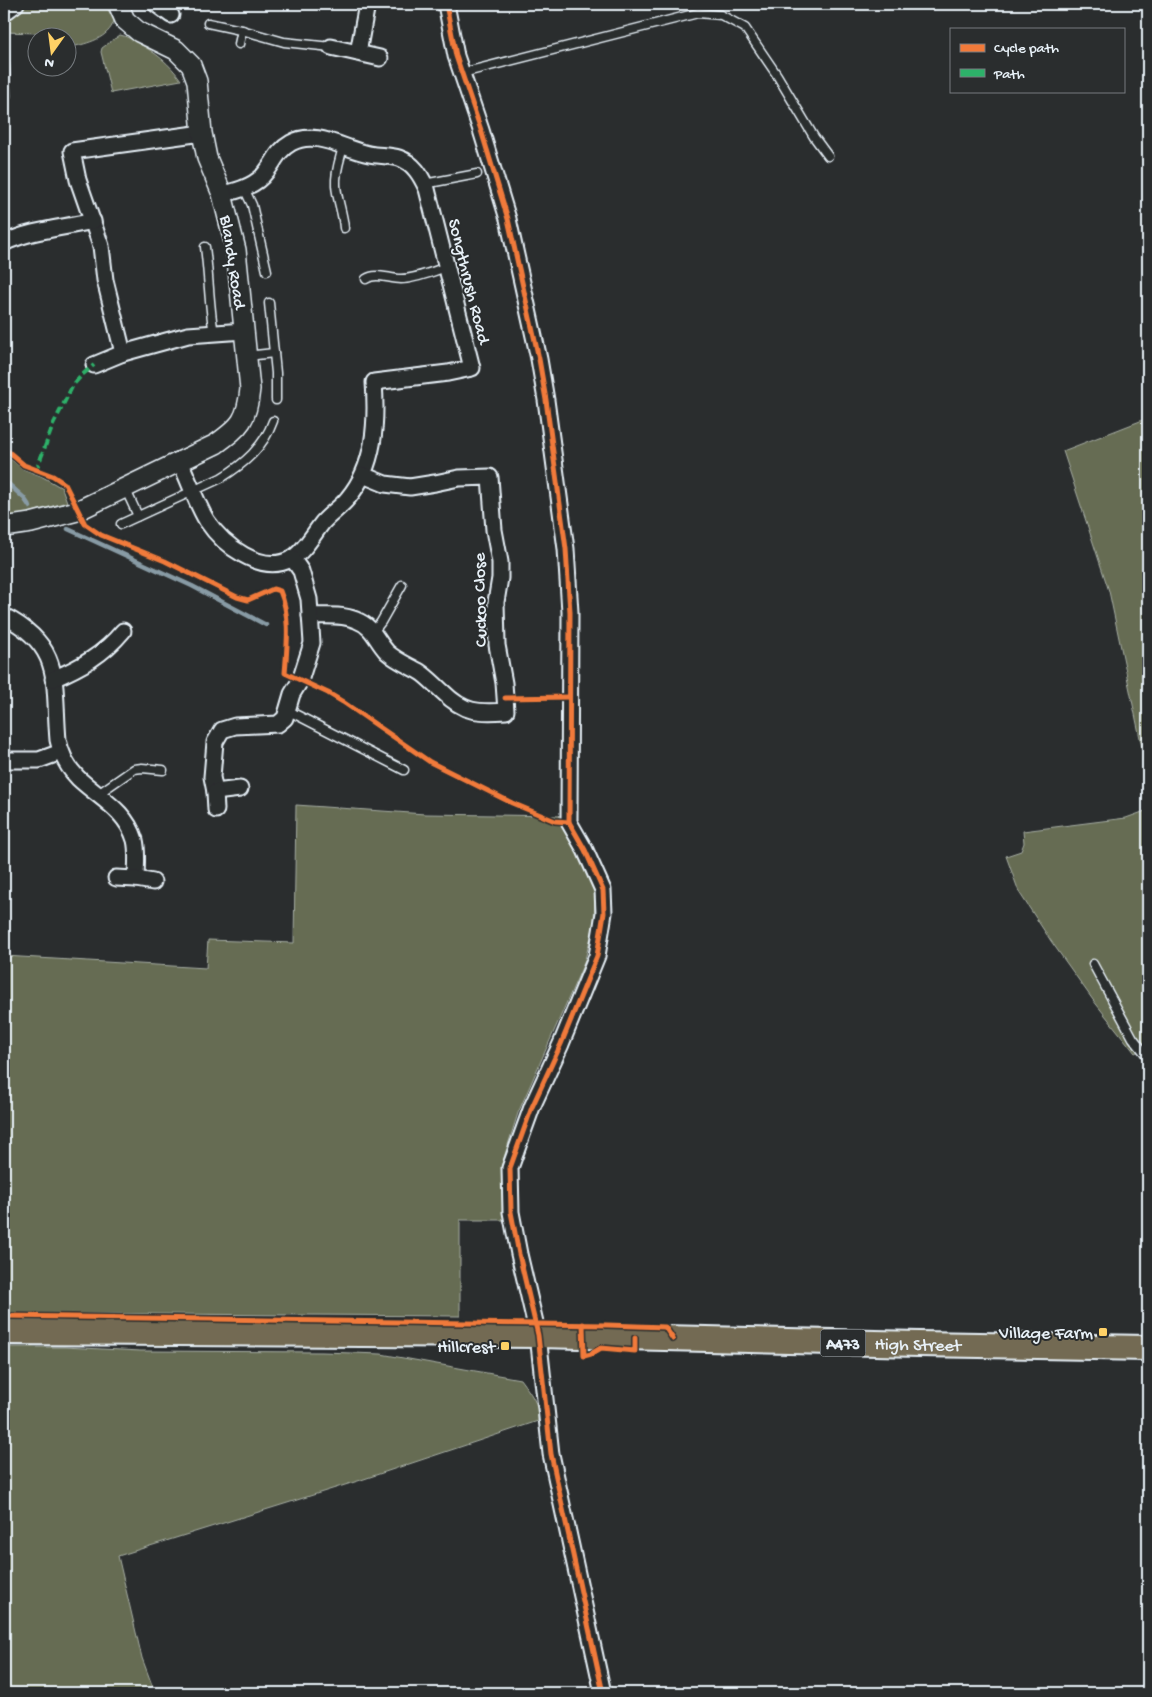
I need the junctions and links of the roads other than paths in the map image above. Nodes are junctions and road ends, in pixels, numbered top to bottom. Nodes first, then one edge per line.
1 (16, 4) edge
2 (118, 4) edge
3 (156, 4) edge
4 (367, 4) edge
5 (446, 4) edge
6 (4, 13) edge
7 (171, 15) dead end
8 (208, 23) dead end
9 (242, 30) junction
10 (240, 44) dead end
11 (331, 47) joint
12 (4, 50) edge
13 (358, 53) junction
14 (380, 58) dead end
15 (462, 73) junction
16 (6, 96) dead end
17 (202, 133) junction
18 (343, 146) junction
19 (828, 156) dead end
20 (476, 174) dead end
21 (424, 184) junction
22 (244, 188) junction
23 (222, 194) junction
24 (93, 221) junction
25 (344, 228) dead end
26 (4, 243) edge
27 (205, 247) dead end
28 (447, 267) junction
29 (267, 271) dead end
30 (366, 279) dead end
31 (269, 304) dead end
32 (244, 331) junction
33 (214, 334) junction
34 (123, 353) junction
35 (274, 353) junction
36 (247, 356) junction
37 (94, 365) dead end
38 (276, 400) dead end
39 (273, 421) dead end
40 (180, 462) junction
41 (364, 475) junction
42 (124, 489) junction
43 (193, 490) junction
44 (138, 516) junction
45 (121, 524) dead end
46 (4, 527) edge
47 (292, 558) junction
48 (402, 585) dead end
49 (4, 616) edge
50 (310, 616) junction
51 (123, 631) dead end
52 (373, 632) junction
53 (53, 678) junction
54 (288, 710) junction
55 (61, 752) junction
56 (4, 760) edge
57 (163, 770) dead end
58 (404, 770) dead end
59 (240, 789) dead end
60 (215, 792) junction
61 (98, 794) junction
62 (216, 810) dead end
63 (116, 878) dead end
64 (136, 880) junction
65 (153, 882) dead end
66 (1094, 964) dead end
67 (1148, 1057) edge
68 (4, 1332) edge
69 (538, 1335) junction
70 (1148, 1348) edge
71 (603, 1693) edge

1 - 6 street
2 - 17 street, Blandy Road
3 - 7 street
4 - 13 street
5 - 15 street
8 - 9 lane
9 - 10 lane
9 - 11 lane
11 - 13 street
12 - 16 lane
13 - 14 street
15 - 19 lane
15 - 69 street
17 - 23 street, Blandy Road
17 - 24 street
18 - 21 street, Songthrush Road
18 - 22 street, Songthrush Road
18 - 25 lane
20 - 21 lane
21 - 28 street, Songthrush Road
22 - 23 street, Songthrush Road
22 - 29 lane
23 - 32 street, Blandy Road
24 - 26 street
24 - 34 street
27 - 33 lane
28 - 30 lane
28 - 41 street, Songthrush Road
31 - 35 lane
32 - 33 street
32 - 36 street, Blandy Road
33 - 34 street
34 - 37 street
35 - 36 lane
35 - 38 lane
36 - 40 street, Blandy Road
39 - 43 lane
40 - 42 street, Blandy Road
40 - 43 street
41 - 47 street, Songthrush Road
41 - 52 street, Cuckoo Close
42 - 44 lane
42 - 46 street, Blandy Road
43 - 44 lane
43 - 47 street
44 - 45 lane
47 - 50 street
48 - 52 lane
49 - 53 street
50 - 52 street, Cuckoo Close
50 - 54 street
51 - 53 street
53 - 55 street
54 - 58 lane
54 - 60 street
55 - 56 street
55 - 61 street
57 - 61 lane
59 - 60 street
60 - 62 street
61 - 64 street
63 - 64 street
64 - 65 street
66 - 67 lane
68 - 69 main road, A473
69 - 70 main road, High Street / A473
69 - 71 street

